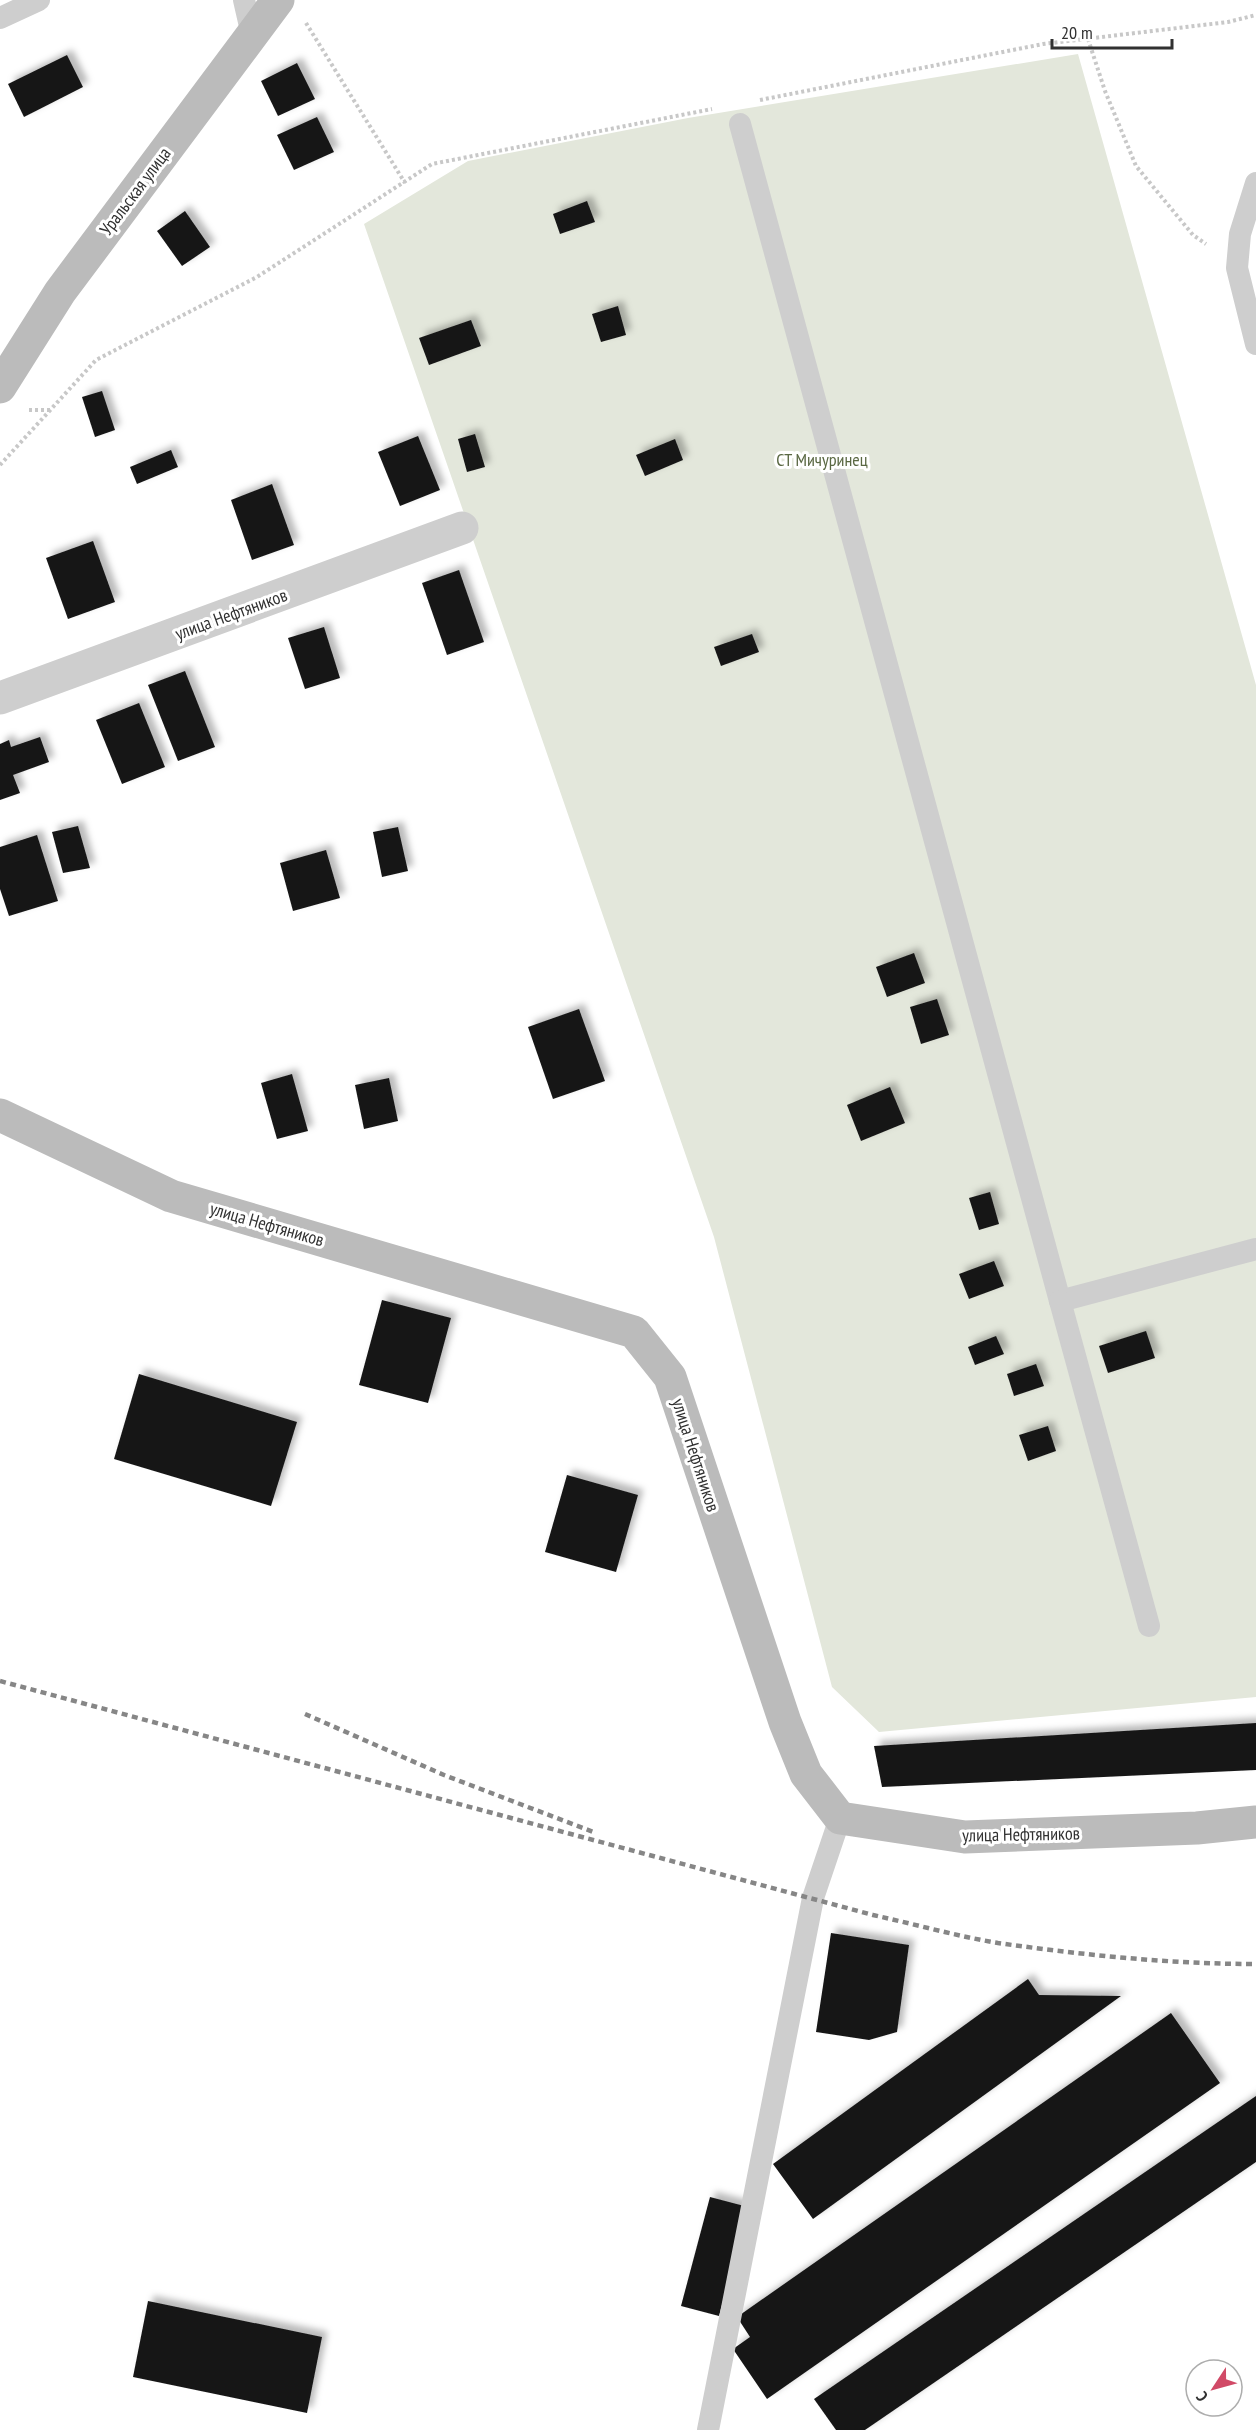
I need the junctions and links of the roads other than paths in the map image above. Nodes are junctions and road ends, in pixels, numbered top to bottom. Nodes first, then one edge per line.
1 (39, 0) edge
2 (244, 0) edge
3 (278, 0) edge
4 (0, 18) edge
5 (252, 35) junction
6 (740, 124) dead end
7 (1256, 183) edge
8 (1256, 344) edge
9 (0, 387) edge
10 (462, 528) dead end
11 (0, 698) edge
12 (0, 1115) edge
13 (1256, 1249) edge
14 (1060, 1301) junction
15 (1149, 1626) dead end
16 (840, 1818) junction
17 (1256, 1822) edge
18 (708, 2430) edge

1 - 4 lane
2 - 5 lane
3 - 5 street, Уральская улица
5 - 9 street, Уральская улица
6 - 14 lane
7 - 8 lane
10 - 11 street, улица Нефтяников
12 - 16 street, улица Нефтяников
13 - 14 lane
14 - 15 lane
16 - 17 street, улица Нефтяников
16 - 18 lane

